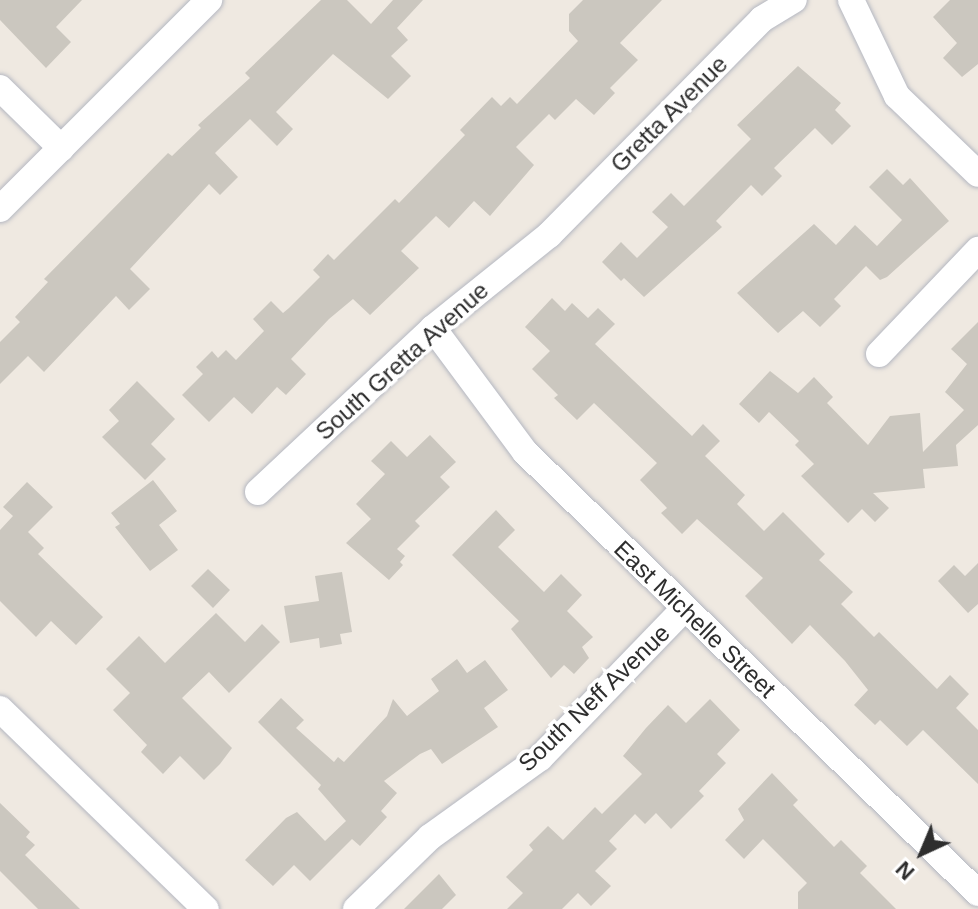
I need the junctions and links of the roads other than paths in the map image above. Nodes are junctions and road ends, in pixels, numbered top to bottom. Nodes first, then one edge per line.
1 (209, 0) edge
2 (794, 0) edge
3 (851, 0) edge
4 (0, 88) edge
5 (61, 148) junction
6 (978, 174) edge
7 (0, 209) edge
8 (549, 235) joint
9 (978, 250) edge
10 (433, 328) junction
11 (879, 354) dead end
12 (258, 492) dead end
13 (684, 609) junction
14 (2, 716) edge
15 (978, 893) edge
16 (206, 909) edge
17 (356, 909) edge

1 - 5 street
2 - 8 street, Gretta Avenue
3 - 6 street
4 - 5 street
5 - 7 street
8 - 10 street, South Gretta Avenue
9 - 11 street
10 - 12 street, South Gretta Avenue
10 - 13 street, East Michelle Street
13 - 15 street, East Michelle Street
13 - 17 street, South Neff Avenue
14 - 16 street

